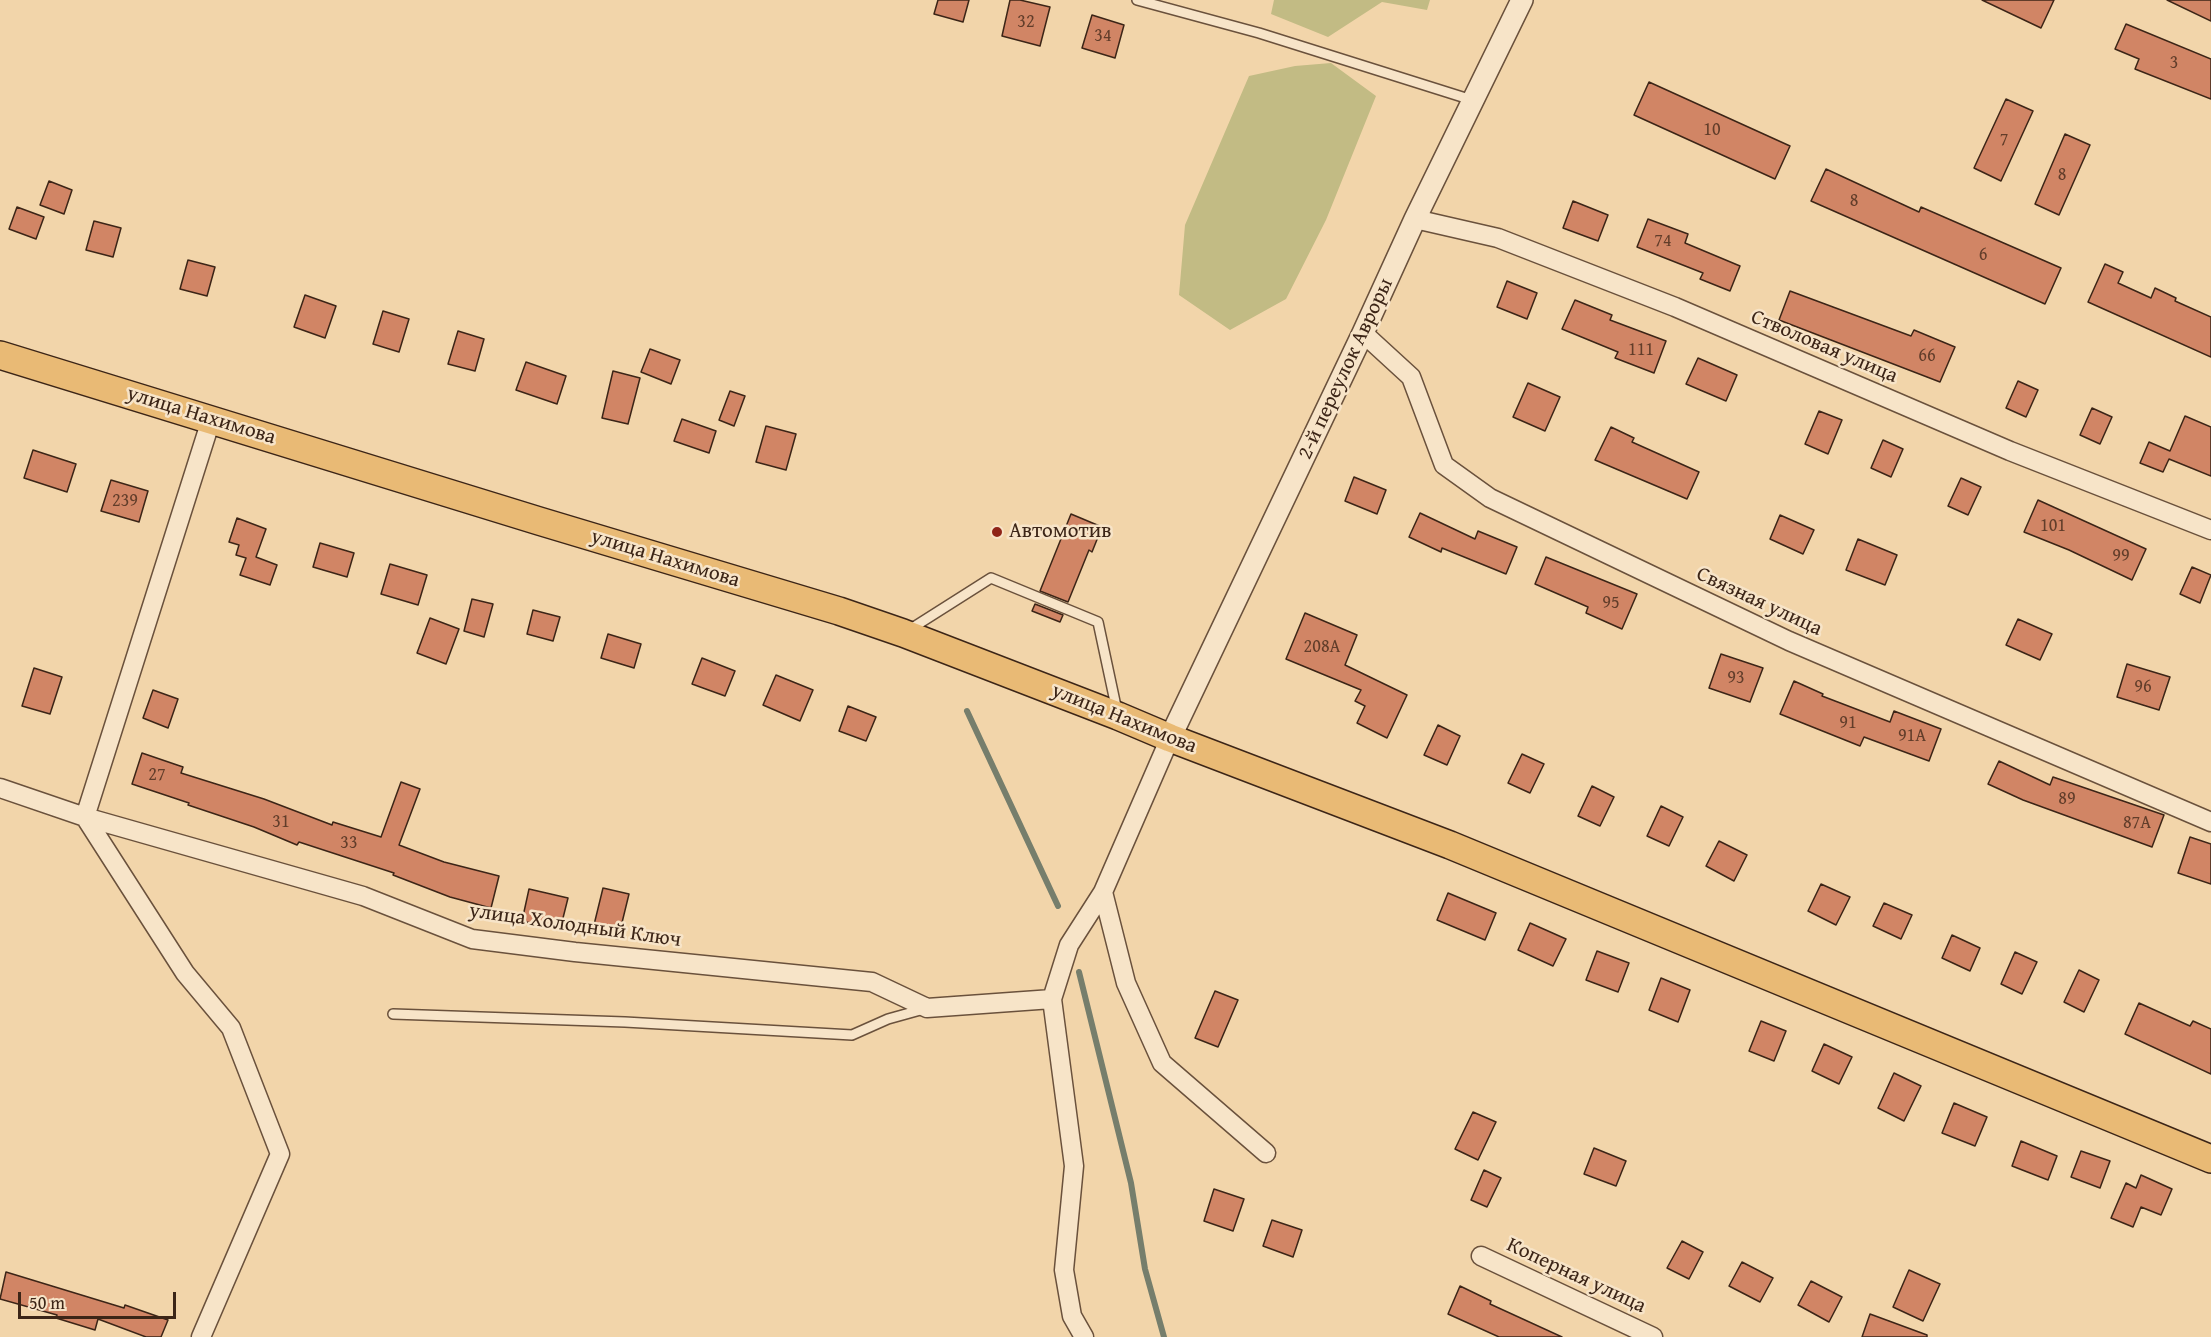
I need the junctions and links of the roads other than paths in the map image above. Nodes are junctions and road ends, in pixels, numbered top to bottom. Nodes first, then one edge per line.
1 (1137, 0) edge
2 (1522, 0) edge
3 (1474, 101) junction
4 (1415, 219) junction
5 (1364, 333) junction
6 (0, 355) edge
7 (212, 420) junction
8 (2211, 530) edge
9 (903, 633) junction
10 (1118, 716) junction
11 (1170, 738) junction
12 (0, 788) edge
13 (85, 817) junction
14 (2211, 822) edge
15 (1103, 892) junction
16 (1052, 999) junction
17 (927, 1008) junction
18 (393, 1014) dead end
19 (1266, 1153) dead end
20 (2211, 1160) edge
21 (1481, 1256) dead end
22 (201, 1337) edge
23 (1084, 1337) edge
24 (1653, 1337) edge

1 - 3 lane
2 - 3 street, 2-й переулок Авроры
3 - 4 street, 2-й переулок Авроры
4 - 5 street, 2-й переулок Авроры
4 - 8 street, Стволовая улица
5 - 11 street, 2-й переулок Авроры
5 - 14 street, Связная улица
6 - 7 main road, улица Нахимова
7 - 9 main road, улица Нахимова
7 - 13 street
9 - 10 main road, улица Нахимова
9 - 10 lane
10 - 11 main road, улица Нахимова
11 - 15 street
11 - 20 main road, улица Нахимова
12 - 13 street, улица Холодный Ключ
13 - 17 street, улица Холодный Ключ
13 - 22 street
15 - 16 street
15 - 19 street
16 - 17 street, улица Холодный Ключ
16 - 23 street
17 - 18 lane
21 - 24 street, Коперная улица

